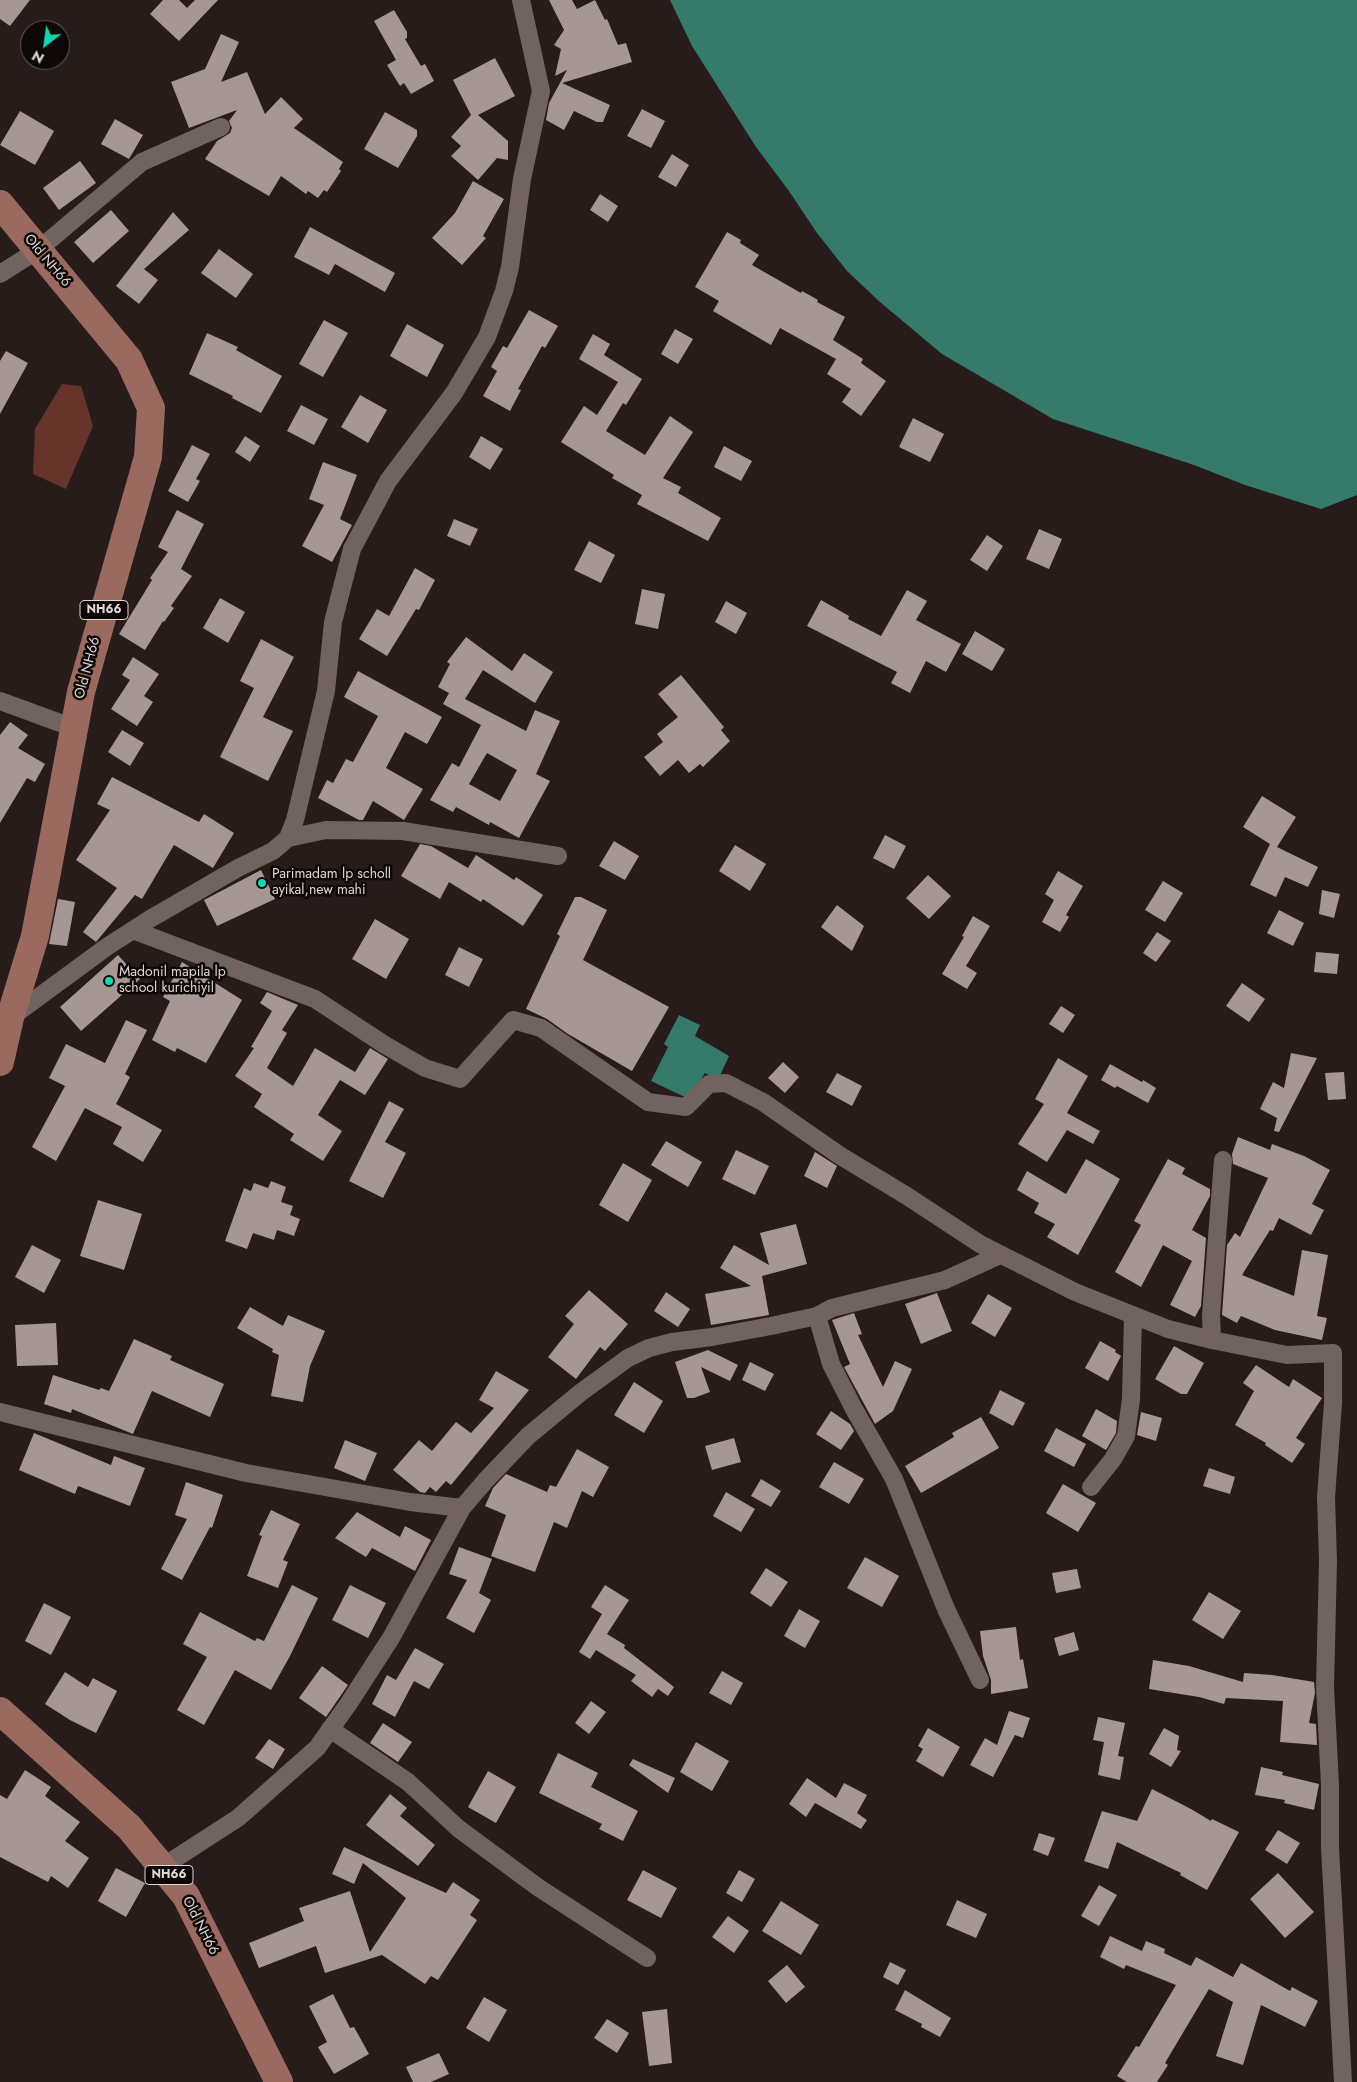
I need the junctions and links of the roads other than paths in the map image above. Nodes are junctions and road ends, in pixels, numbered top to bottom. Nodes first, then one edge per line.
1 (521, 0) edge
2 (221, 128) dead end
3 (0, 204) edge
4 (38, 250) junction
5 (0, 274) edge
6 (0, 701) edge
7 (74, 728) junction
8 (288, 838) junction
9 (558, 856) dead end
10 (133, 930) junction
11 (10, 1018) junction
12 (0, 1062) edge
13 (1223, 1160) dead end
14 (1000, 1255) junction
15 (1133, 1315) junction
16 (817, 1316) junction
17 (1212, 1340) junction
18 (0, 1412) edge
19 (1091, 1487) dead end
20 (462, 1508) junction
21 (980, 1680) dead end
22 (0, 1711) edge
23 (330, 1729) junction
24 (162, 1867) junction
25 (646, 1958) dead end
26 (279, 2082) edge
27 (1343, 2082) edge

1 - 8 street
2 - 4 street
3 - 4 main road, Old NH66 / NH66
4 - 5 street
4 - 7 main road, Old NH66 / NH66
6 - 7 street
7 - 11 main road, Old NH66 / NH66
8 - 9 street
8 - 10 street
10 - 11 street
10 - 14 street
11 - 12 main road, Old NH66 / NH66
13 - 17 street
14 - 15 street
14 - 16 street
15 - 17 street
15 - 19 street
16 - 20 street
16 - 21 street
17 - 27 street
18 - 20 street
20 - 23 street
22 - 24 main road, Old NH66 / NH66
23 - 24 street
23 - 25 street
24 - 26 main road, Old NH66 / NH66

